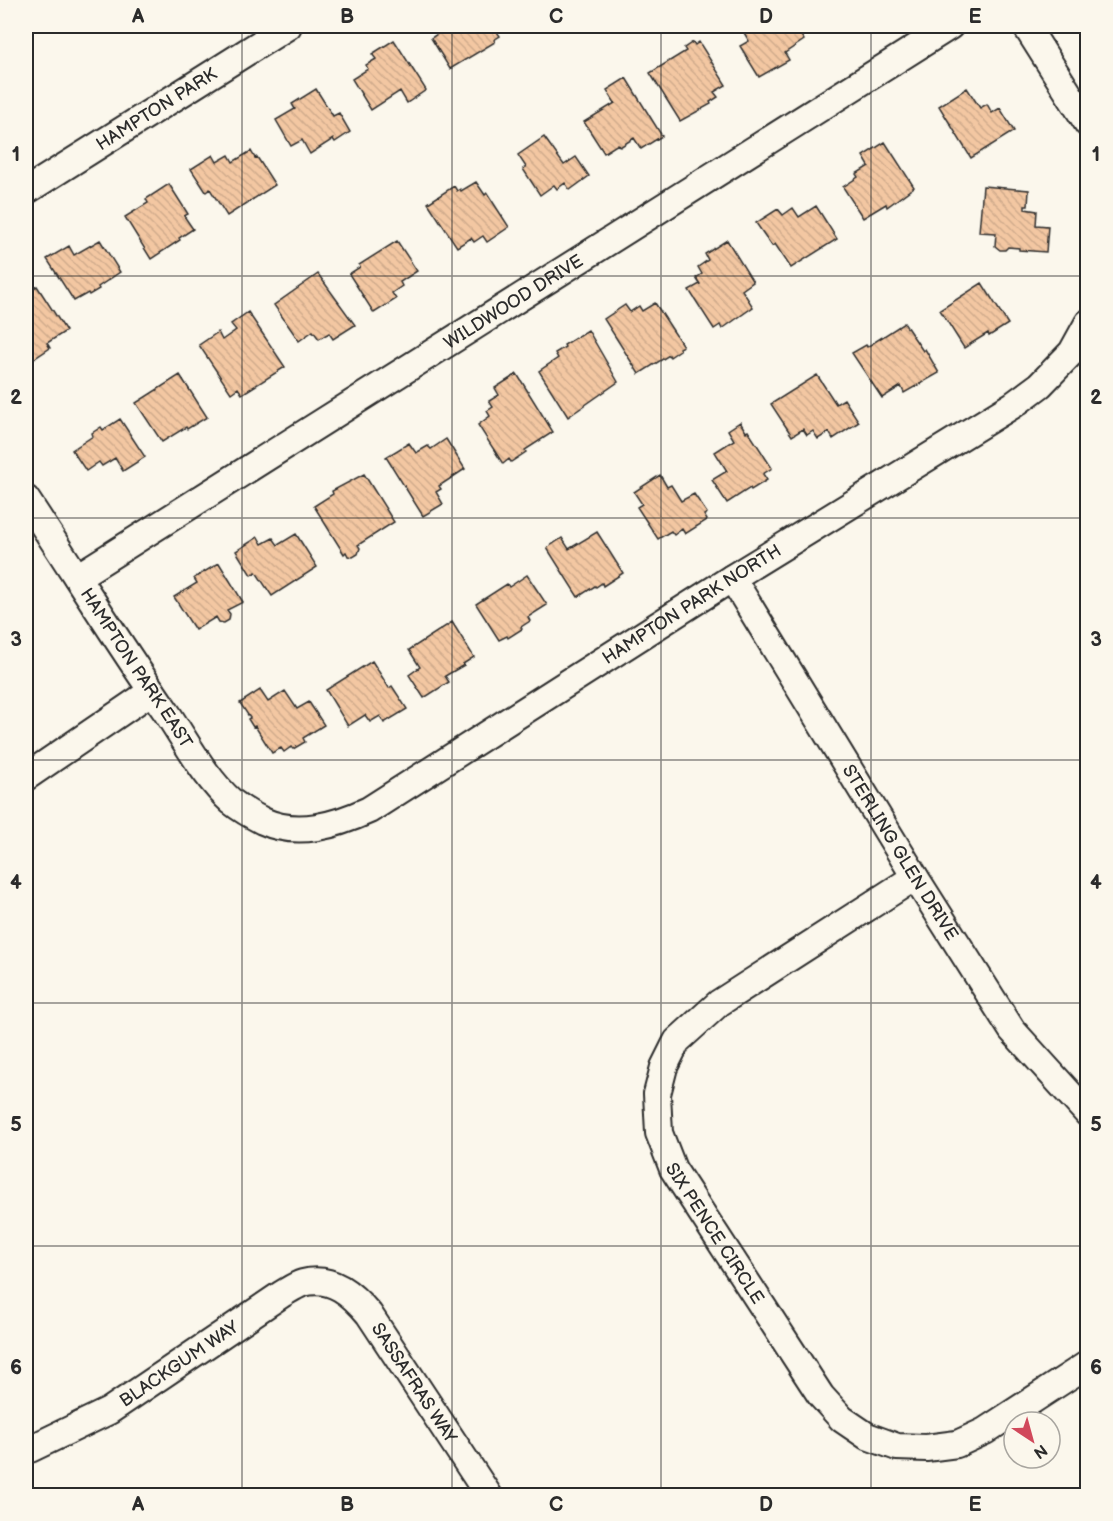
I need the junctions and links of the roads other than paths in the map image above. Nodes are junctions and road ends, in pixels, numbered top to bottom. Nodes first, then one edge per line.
1 (288, 26) edge
2 (950, 26) edge
3 (1026, 26) edge
4 (1088, 124) edge
5 (26, 191) edge
6 (1088, 323) edge
7 (26, 500) edge
8 (77, 577) junction
9 (732, 578) junction
10 (152, 692) junction
11 (26, 777) edge
12 (265, 822) joint
13 (915, 877) junction
14 (1088, 1114) edge
15 (330, 1283) joint
16 (1088, 1364) edge
17 (26, 1449) edge
18 (489, 1496) edge

1 - 5 street, HAMPTON PARK
2 - 8 street, WILDWOOD DRIVE
3 - 4 street
6 - 9 street, HAMPTON PARK NORTH
7 - 8 street, HAMPTON PARK EAST
8 - 10 street, HAMPTON PARK EAST
9 - 12 street, HAMPTON PARK NORTH
9 - 13 street, STERLING GLEN DRIVE
10 - 11 street
10 - 12 street, HAMPTON PARK EAST
13 - 14 street, STERLING GLEN DRIVE
13 - 16 street, SIX PENCE CIRCLE
15 - 17 street, BLACKGUM WAY
15 - 18 street, SASSAFRAS WAY

